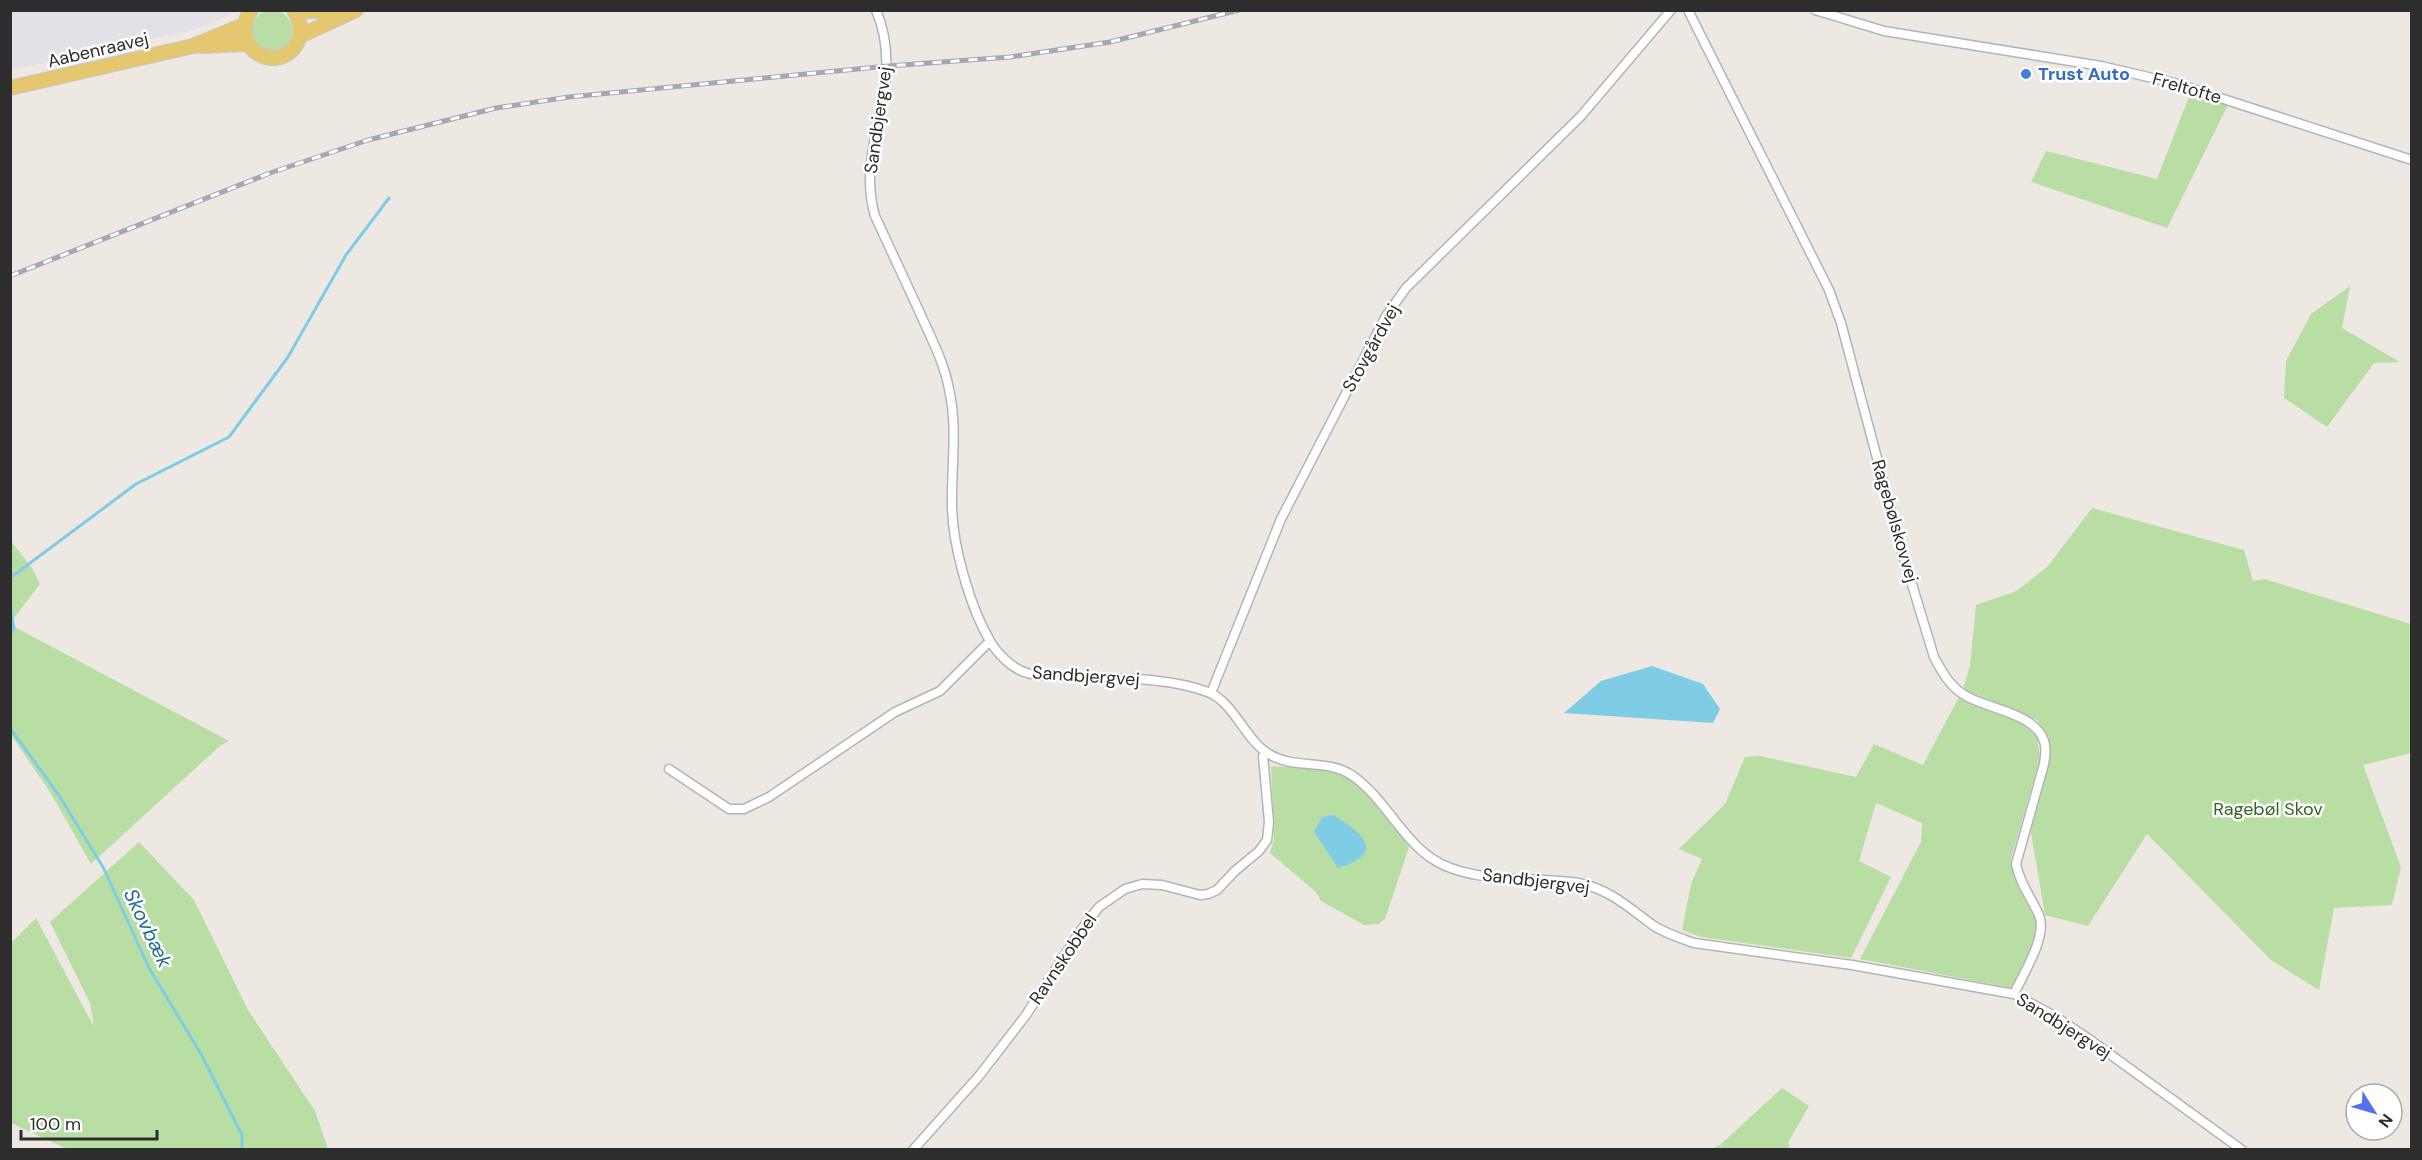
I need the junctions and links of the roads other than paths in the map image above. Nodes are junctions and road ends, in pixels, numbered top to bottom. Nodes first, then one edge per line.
1 (251, 10) edge
2 (876, 10) edge
3 (1671, 10) edge
4 (1688, 10) edge
5 (1815, 10) edge
6 (294, 11) edge
7 (355, 11) edge
8 (244, 25) junction
9 (300, 36) junction
10 (248, 44) junction
11 (193, 46) junction
12 (10, 88) edge
13 (2412, 160) edge
14 (990, 641) junction
15 (1211, 693) junction
16 (1265, 752) junction
17 (669, 769) dead end
18 (2014, 994) junction
19 (913, 1149) edge
20 (2242, 1149) edge

1 - 8 main road
2 - 14 street, Sandbjergvej
3 - 15 street, Stovgårdvej
4 - 18 street, Ragebølskovvej
5 - 13 street, Freltofte
6 - 7 main road
6 - 9 main road
7 - 9 main road
8 - 10 main road
8 - 11 main road, Aabenraavej
9 - 10 main road
10 - 11 main road, Aabenraavej
11 - 12 main road, Aabenraavej
14 - 15 street, Sandbjergvej
14 - 17 street
15 - 16 street
16 - 18 street, Sandbjergvej
16 - 19 street, Ravnskobbel
18 - 20 street, Sandbjergvej

